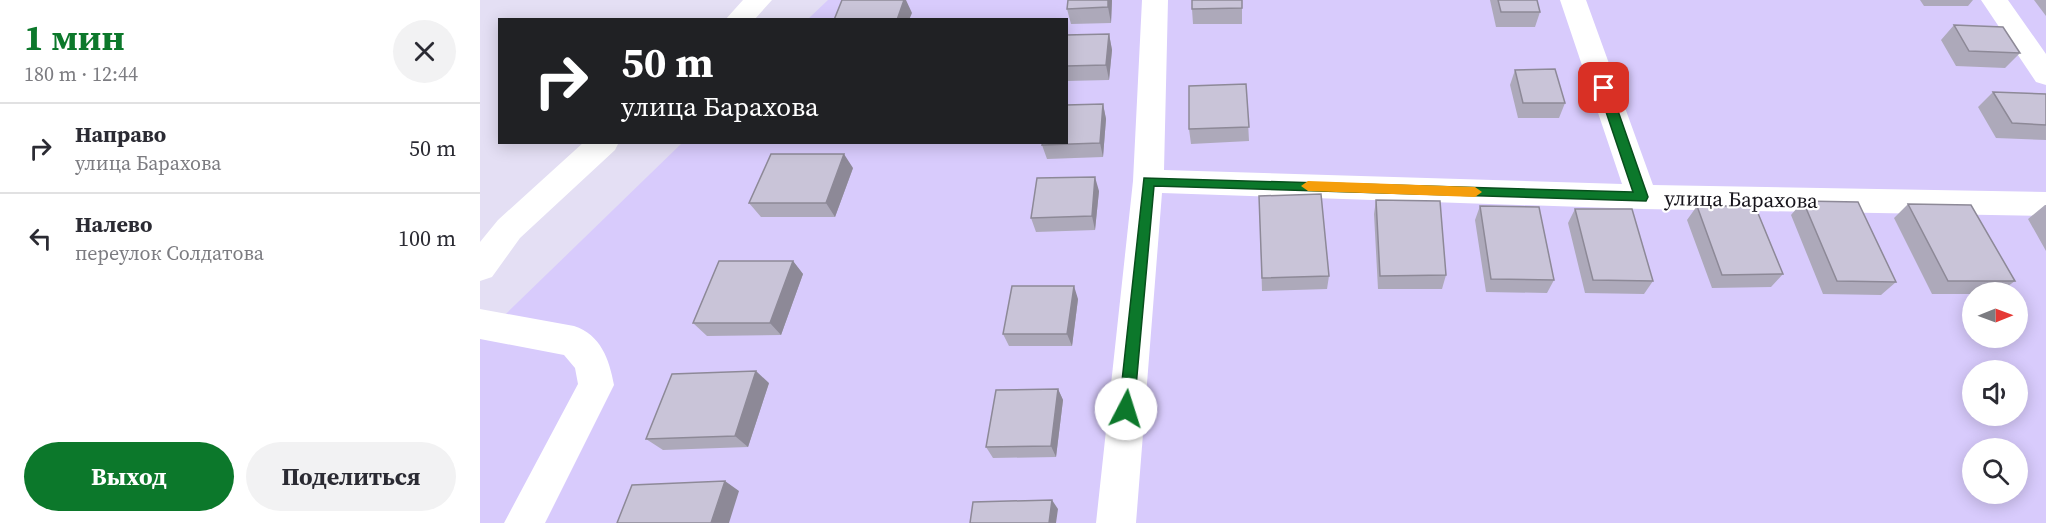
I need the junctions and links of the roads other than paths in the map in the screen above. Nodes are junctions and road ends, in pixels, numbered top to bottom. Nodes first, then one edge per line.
1 (759, 0) edge
2 (1155, 0) edge
3 (1574, 0) edge
4 (1994, 0) edge
5 (740, 18) edge
6 (2046, 75) edge
7 (602, 144) edge
8 (1148, 181) junction
9 (1642, 197) junction
10 (2046, 204) edge
11 (480, 267) edge
12 (480, 324) edge
13 (524, 523) edge
14 (1116, 523) edge

1 - 5 street
2 - 8 street
3 - 9 street
4 - 6 street
7 - 11 street
8 - 9 street, улица Барахова
8 - 14 street
9 - 10 street, улица Барахова
12 - 13 street

